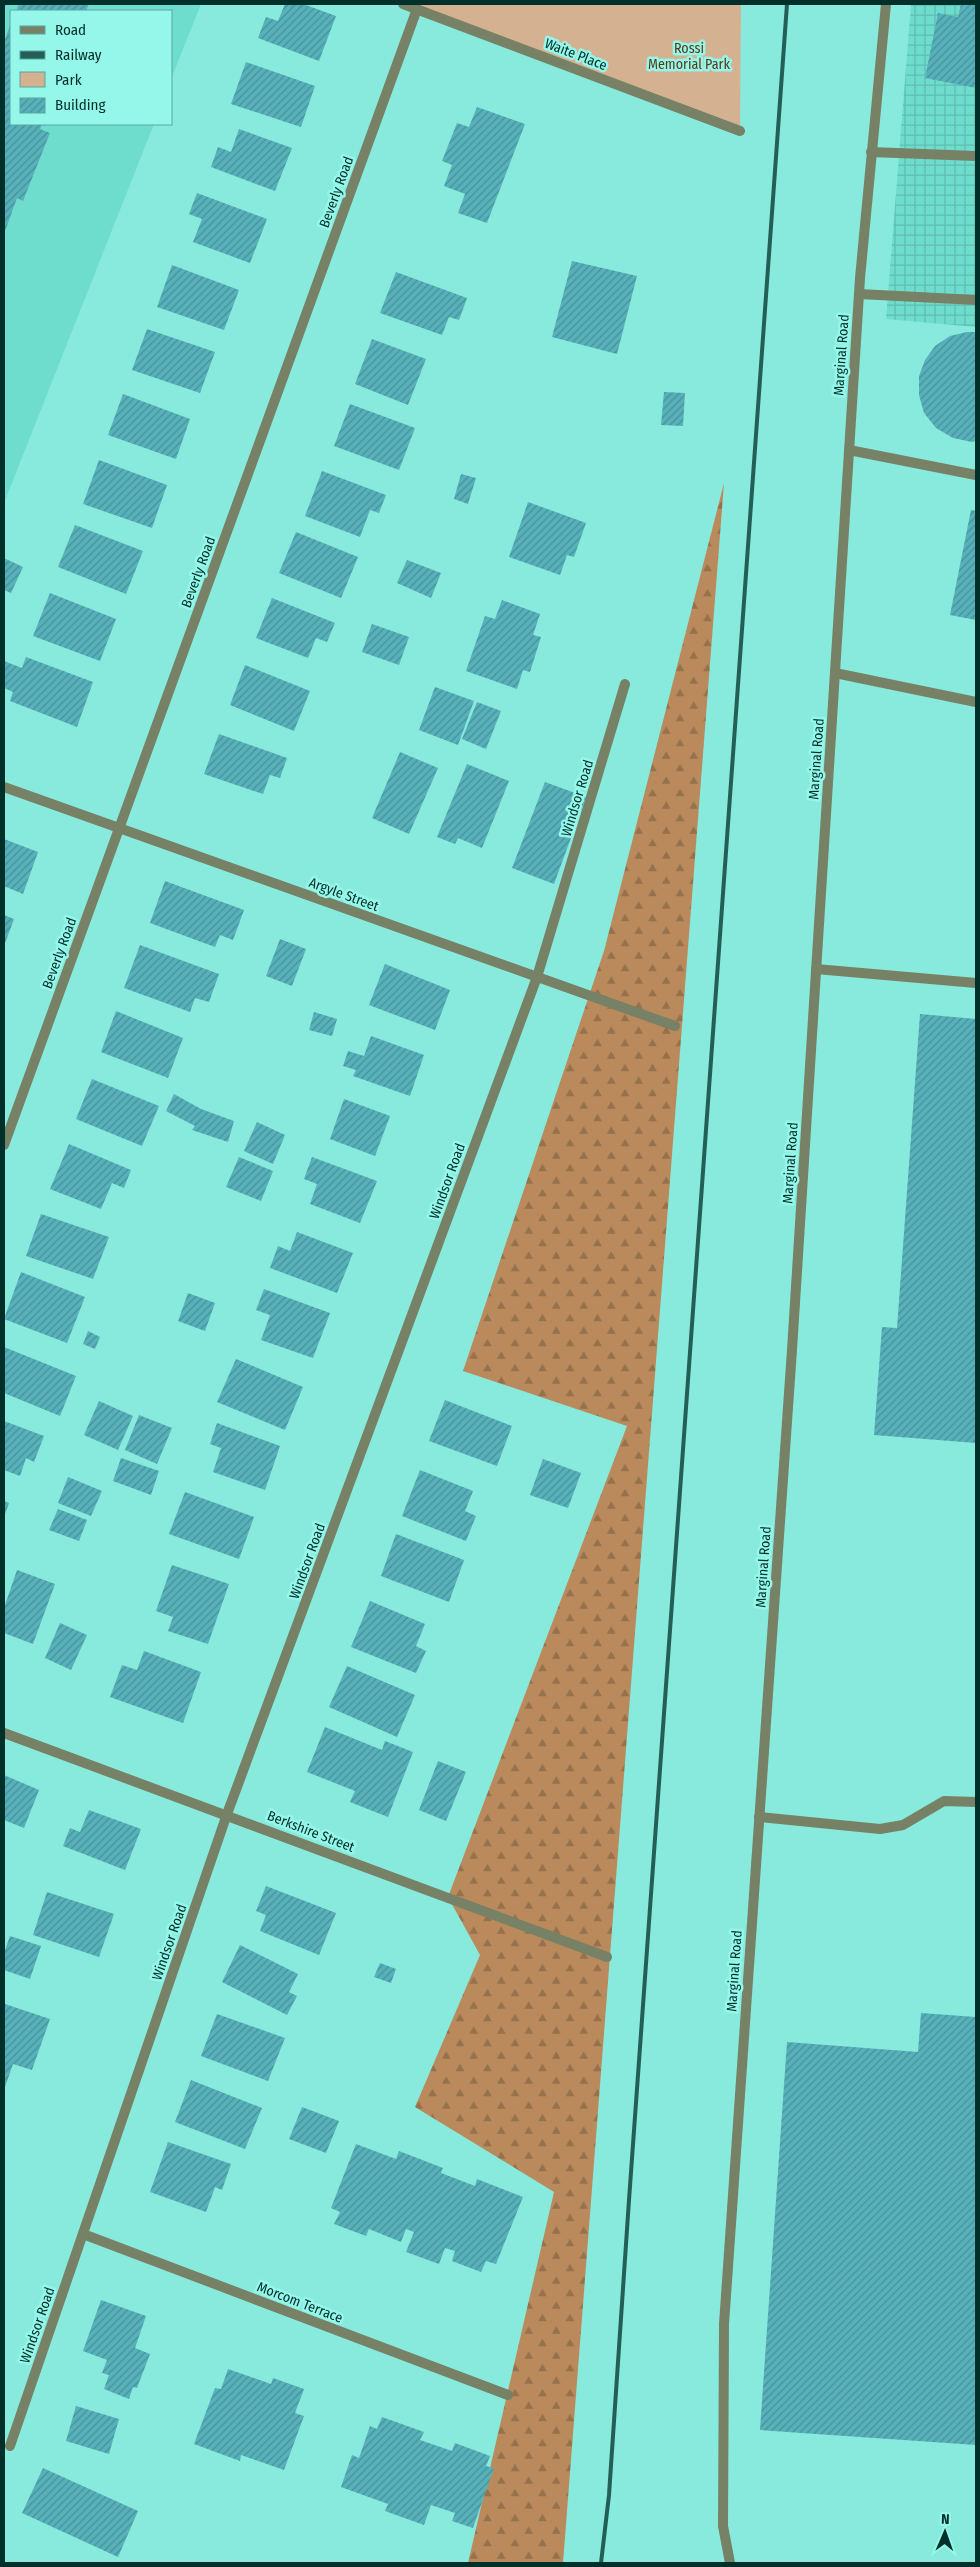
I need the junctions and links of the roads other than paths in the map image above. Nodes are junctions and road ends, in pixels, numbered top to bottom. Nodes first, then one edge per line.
1 (403, 4) edge
2 (886, 4) edge
3 (418, 9) junction
4 (740, 131) dead end
5 (871, 152) junction
6 (976, 156) edge
7 (859, 294) junction
8 (976, 300) edge
9 (849, 450) junction
10 (976, 475) edge
11 (835, 673) junction
12 (625, 684) dead end
13 (976, 702) edge
14 (4, 787) edge
15 (119, 829) junction
16 (816, 969) junction
17 (537, 977) junction
18 (976, 982) edge
19 (675, 1026) dead end
20 (4, 1145) edge
21 (4, 1732) edge
22 (976, 1802) edge
23 (228, 1814) junction
24 (759, 1818) junction
25 (607, 1957) dead end
26 (83, 2234) junction
27 (508, 2395) dead end
28 (10, 2446) dead end
29 (730, 2563) edge

1 - 3 street, Waite Place
2 - 5 street, Marginal Road
3 - 4 street, Waite Place
3 - 15 street, Beverly Road
5 - 6 street
5 - 7 street, Marginal Road
7 - 8 street
7 - 9 street, Marginal Road
9 - 10 street
9 - 11 street, Marginal Road
11 - 13 street
11 - 16 street, Marginal Road
12 - 17 street, Windsor Road
14 - 15 street, Argyle Street
15 - 17 street, Argyle Street
15 - 20 street, Beverly Road
16 - 18 street
16 - 24 street, Marginal Road
17 - 19 street, Argyle Street
17 - 23 street, Windsor Road
21 - 23 street, Berkshire Street
22 - 24 street
23 - 25 street, Berkshire Street
23 - 26 street, Windsor Road
24 - 29 street, Marginal Road
26 - 27 street, Morcom Terrace
26 - 28 street, Windsor Road

